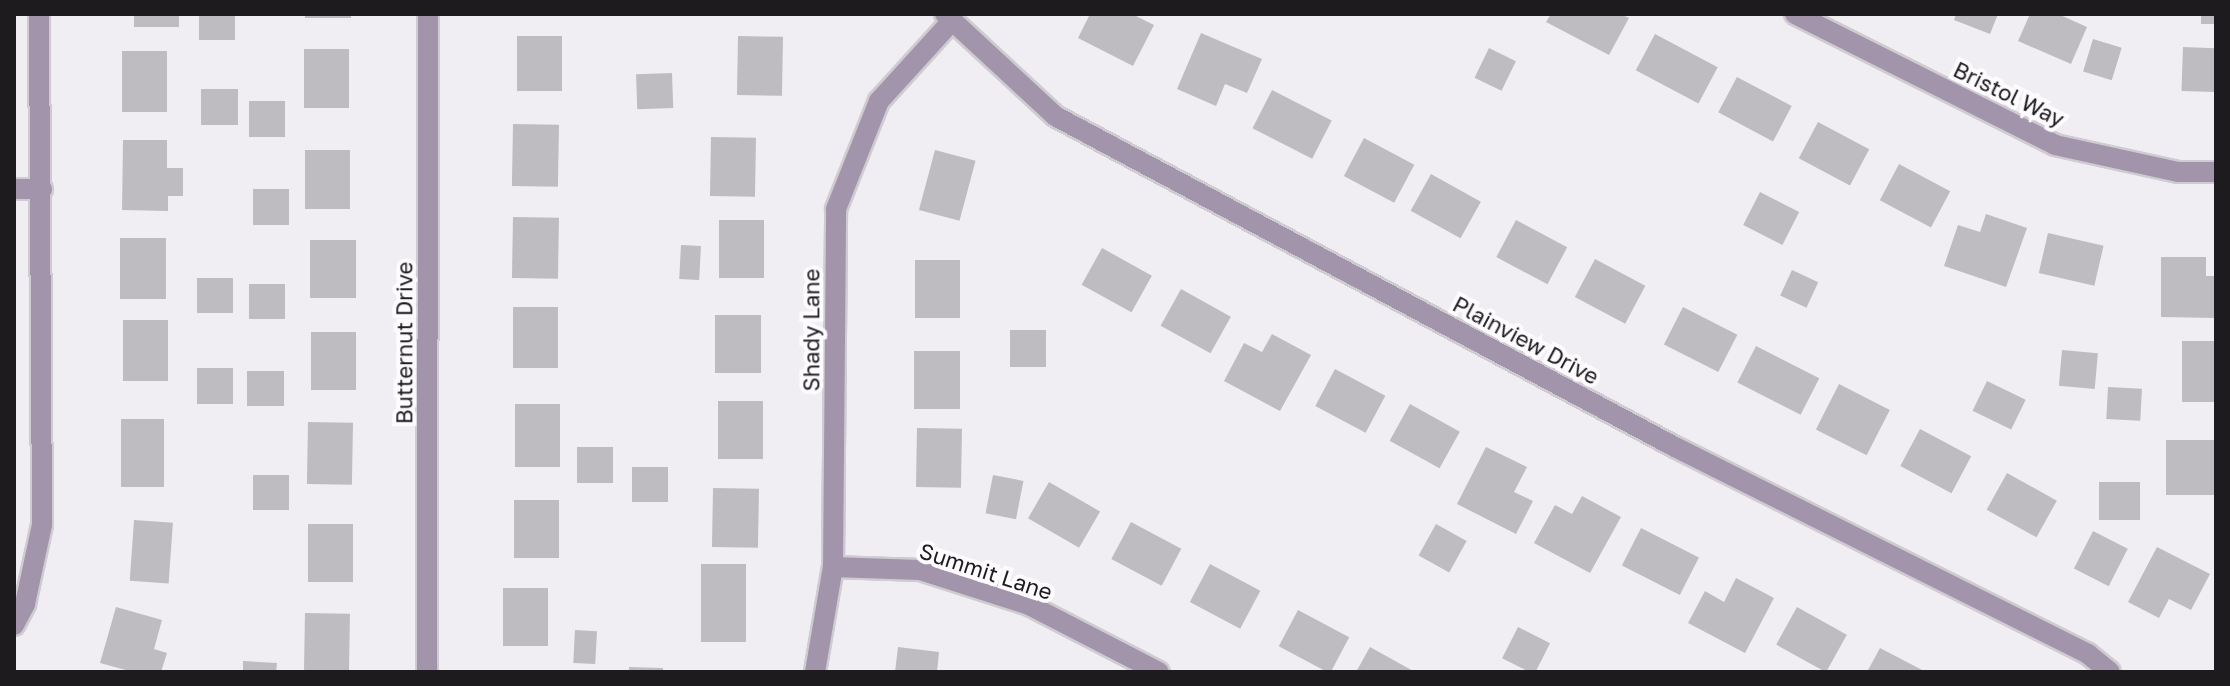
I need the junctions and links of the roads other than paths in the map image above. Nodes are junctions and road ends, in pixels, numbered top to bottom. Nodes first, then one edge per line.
1 (39, 14) edge
2 (428, 14) edge
3 (1795, 14) edge
4 (948, 18) edge
5 (2216, 172) edge
6 (14, 189) edge
7 (42, 189) junction
8 (833, 567) junction
9 (14, 625) edge
10 (427, 672) edge
11 (815, 672) edge
12 (1159, 672) edge
13 (2110, 672) edge

1 - 7 street
2 - 10 street, Butternut Drive
3 - 5 street, Bristol Way
4 - 8 street, Shady Lane
4 - 13 street, Plainview Drive
6 - 7 street
7 - 9 street
8 - 11 street, Shady Lane
8 - 12 street, Summit Lane

